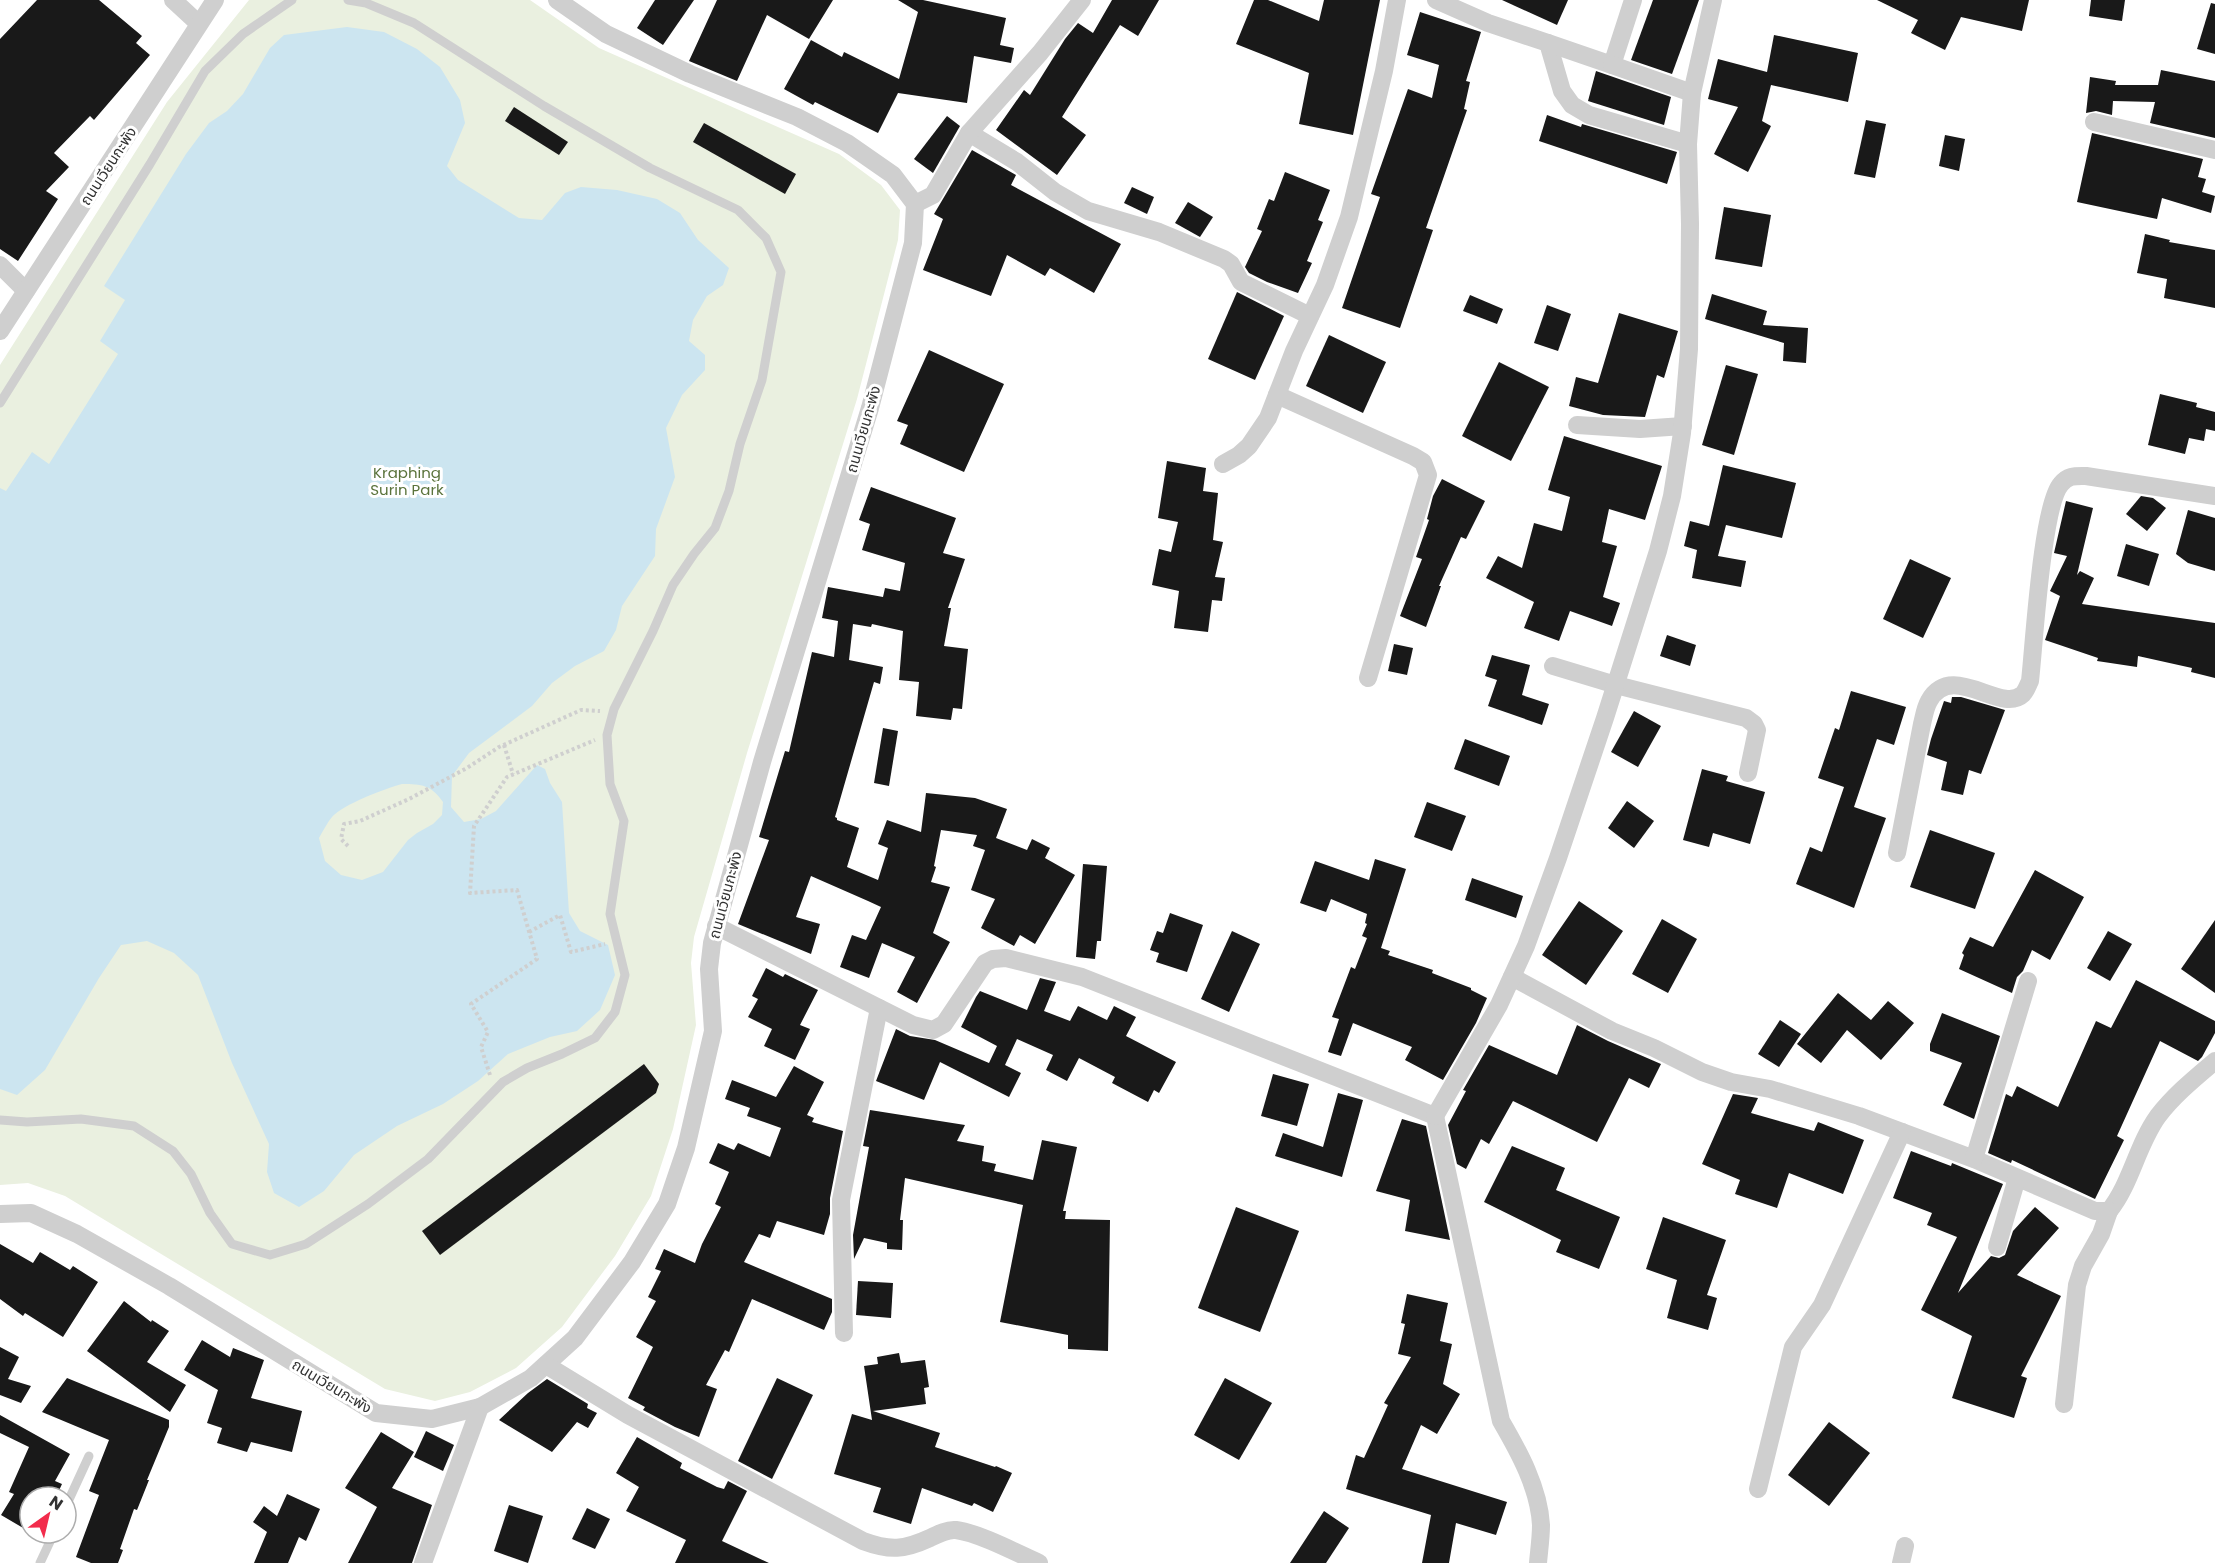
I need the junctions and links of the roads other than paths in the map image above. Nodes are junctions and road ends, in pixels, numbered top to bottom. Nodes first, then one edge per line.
1 (173, 0) edge
2 (215, 0) edge
3 (292, 0) edge
4 (348, 0) edge
5 (557, 0) edge
6 (1082, 0) edge
7 (1397, 0) edge
8 (1436, 0) edge
9 (1633, 0) edge
10 (1713, 0) edge
11 (199, 24) junction
12 (1548, 43) junction
13 (1612, 65) junction
14 (1692, 93) junction
15 (2094, 122) dead end
16 (969, 133) junction
17 (1688, 144) junction
18 (2215, 150) edge
19 (915, 204) junction
20 (0, 265) edge
21 (26, 291) junction
22 (1310, 316) junction
23 (0, 331) edge
24 (1277, 395) junction
25 (0, 403) edge
26 (1577, 425) dead end
27 (1683, 426) junction
28 (1223, 464) dead end
29 (2215, 496) edge
30 (1553, 666) dead end
31 (1368, 678) dead end
32 (1616, 685) junction
33 (1748, 773) dead end
34 (1896, 853) dead end
35 (716, 926) junction
36 (1512, 977) junction
37 (2028, 981) dead end
38 (879, 1008) junction
39 (2215, 1061) edge
40 (1435, 1116) junction
41 (0, 1120) edge
42 (1902, 1132) junction
43 (1974, 1159) junction
44 (2017, 1178) junction
45 (2109, 1211) junction
46 (0, 1214) edge
47 (1996, 1247) dead end
48 (844, 1333) dead end
49 (546, 1365) junction
50 (2064, 1404) dead end
51 (480, 1407) junction
52 (89, 1456) dead end
53 (76, 1485) edge
54 (1758, 1489) dead end
55 (48, 1545) edge
56 (40, 1563) edge
57 (423, 1563) edge
58 (1039, 1563) edge
59 (1538, 1563) edge

1 - 11 street
2 - 11 street, ถนนเวียนกะพัง
3 - 25 lane
4 - 41 lane
5 - 19 street
6 - 16 street
7 - 22 street
8 - 12 street
9 - 13 street
10 - 14 street
11 - 21 street, ถนนเวียนกะพัง
12 - 13 street
12 - 17 street
13 - 14 street
14 - 17 street
15 - 18 street
16 - 19 street
16 - 22 street
17 - 27 street
19 - 35 street, ถนนเวียนกะพัง
20 - 21 street
21 - 23 street, ถนนเวียนกะพัง
22 - 24 street
24 - 28 street
24 - 31 street
26 - 27 street
27 - 32 street
29 - 34 street
30 - 32 street
32 - 33 street
32 - 36 street
35 - 38 street
35 - 49 street, ถนนเวียนกะพัง
36 - 40 street
36 - 42 street
37 - 43 street
38 - 40 street
38 - 48 street
39 - 45 street
40 - 59 street
42 - 43 street
42 - 54 street
43 - 44 street
44 - 45 street
44 - 47 street
45 - 50 street
46 - 51 street, ถนนเวียนกะพัง
49 - 51 street, ถนนเวียนกะพัง
49 - 58 street
51 - 57 street
52 - 53 lane
55 - 56 lane

